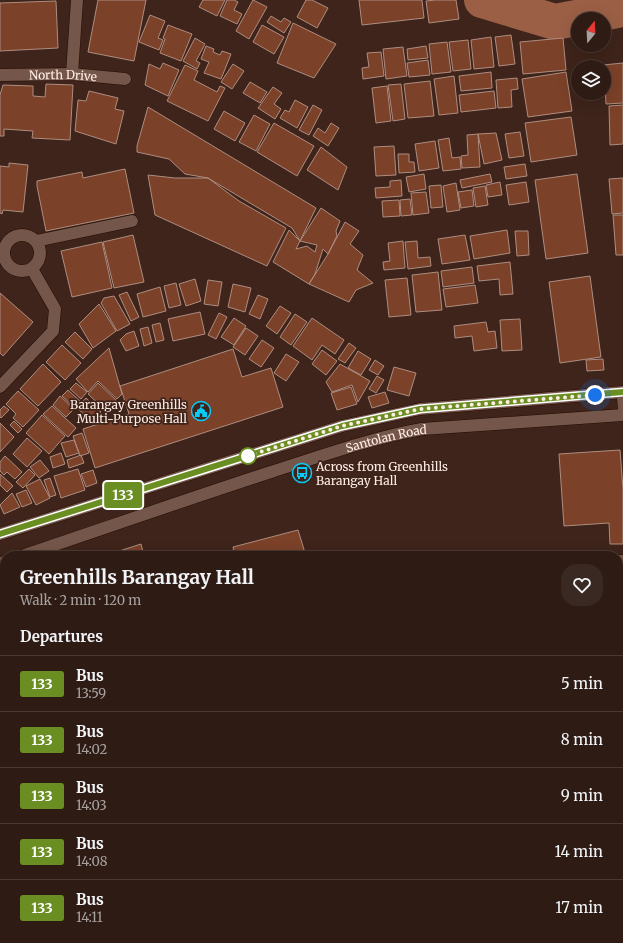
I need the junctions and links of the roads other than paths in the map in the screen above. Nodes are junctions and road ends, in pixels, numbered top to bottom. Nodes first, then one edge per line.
1 (77, 0) edge
2 (72, 74) junction
3 (0, 75) edge
4 (125, 79) dead end
5 (132, 221) dead end
6 (4, 240) edge
7 (36, 242) junction
8 (32, 269) junction
9 (0, 387) edge
10 (622, 392) edge
11 (623, 415) edge
12 (0, 534) edge
13 (36, 551) edge

1 - 2 main road
2 - 3 main road, North Drive
2 - 4 main road, North Drive
5 - 7 main road
6 - 7 main road
6 - 8 main road
7 - 8 main road
8 - 9 main road
10 - 11 lane
10 - 12 main road, Santolan Road
11 - 13 main road, Santolan Road

